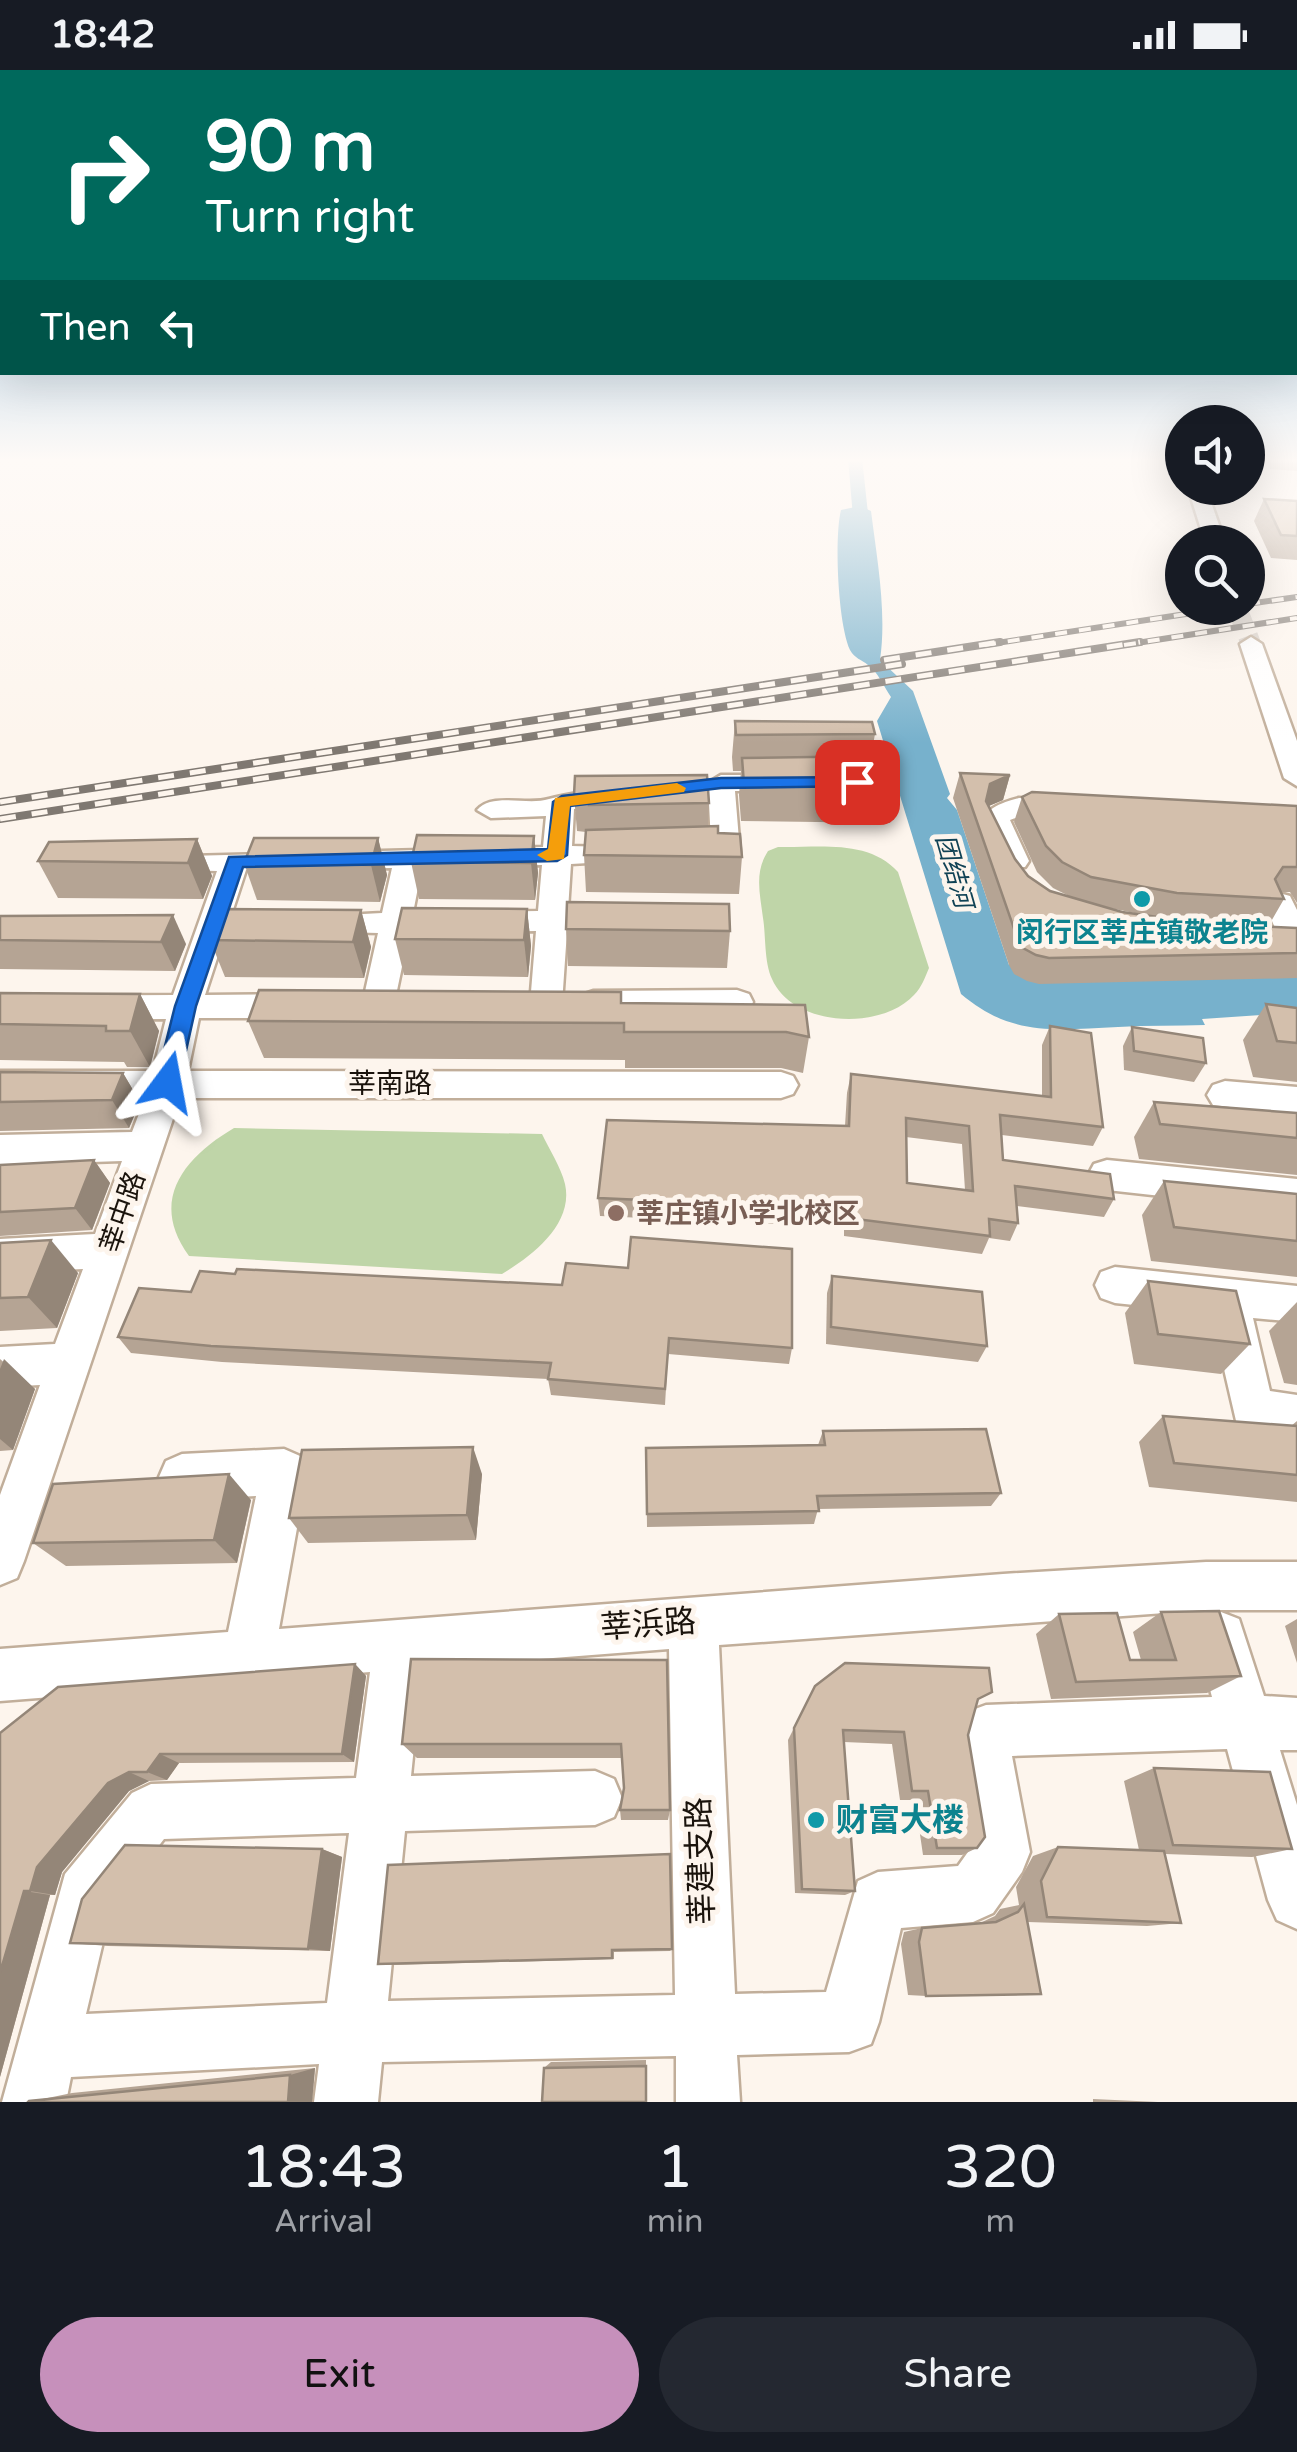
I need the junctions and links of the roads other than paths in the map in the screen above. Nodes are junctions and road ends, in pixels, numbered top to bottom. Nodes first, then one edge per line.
1 (1251, 644) tunnel mouth
2 (1297, 778) edge
3 (721, 783) junction
4 (817, 783) edge
5 (686, 787) edge
6 (650, 792) edge
7 (561, 807) junction
8 (491, 810) dead end
9 (1098, 810) edge
10 (341, 826) dead end
11 (557, 855) junction
12 (409, 858) junction
13 (332, 859) junction
14 (235, 861) junction
15 (139, 864) edge
16 (1027, 882) edge
17 (1279, 903) edge
18 (632, 919) edge
19 (552, 920) junction
20 (395, 923) junction
21 (286, 925) edge
22 (1239, 938) edge
23 (737, 1002) edge
24 (509, 1004) edge
25 (546, 1004) junction
26 (378, 1005) junction
27 (415, 1005) edge
28 (186, 1006) junction
29 (0, 1008) edge
30 (168, 1082) junction
31 (0, 1084) edge
32 (781, 1086) dead end
33 (1225, 1094) dead end
34 (1297, 1100) edge
35 (145, 1146) junction
36 (0, 1150) edge
37 (1106, 1176) edge
38 (1297, 1194) edge
39 (108, 1250) junction
40 (0, 1256) edge
41 (1115, 1284) dead end
42 (1227, 1296) junction
43 (1297, 1304) edge
44 (69, 1363) junction
45 (0, 1367) edge
46 (1297, 1416) edge
47 (146, 1480) edge
48 (31, 1485) edge
49 (0, 1561) edge
50 (1206, 1586) junction
51 (1297, 1586) edge
52 (692, 1621) junction
53 (399, 1644) junction
54 (249, 1656) junction
55 (0, 1674) edge
56 (1271, 1722) edge
57 (595, 1798) dead end
58 (380, 1802) junction
59 (1297, 1900) edge
60 (705, 2024) junction
61 (354, 2032) junction
62 (41, 2074) edge
63 (346, 2102) edge
64 (708, 2102) edge

1 - 2 street
3 - 4 street
3 - 5 street
3 - 11 street
6 - 7 street
7 - 8 street
7 - 11 street
9 - 16 street
10 - 13 street
11 - 12 street
11 - 19 street
12 - 13 street
12 - 20 street
13 - 14 street
14 - 15 street
14 - 28 street, 莘中路
17 - 22 street
18 - 19 street
19 - 20 street
19 - 25 street
20 - 21 street
20 - 26 street
23 - 25 street
24 - 25 street
26 - 27 street
26 - 28 street
28 - 29 street
28 - 30 street, 莘中路
30 - 31 street, 莘南路
30 - 32 street, 莘南路
30 - 35 street, 莘中路
33 - 34 street
35 - 36 street
35 - 39 street, 莘中路
37 - 38 street
39 - 40 street
39 - 44 street, 莘中路
41 - 42 street
42 - 43 street
42 - 46 street
44 - 45 street
44 - 48 street, 莘中路
47 - 54 street
48 - 49 street, 莘中路
50 - 51 street, 莘浜路
50 - 52 street, 莘浜路
50 - 56 street
52 - 53 street, 莘浜路
52 - 60 street, 莘建支路
53 - 54 street, 莘浜路
53 - 58 street
54 - 55 street, 莘浜路
56 - 59 street
56 - 60 street
57 - 58 street
58 - 61 street
58 - 62 street
60 - 61 street
60 - 64 street, 莘建支路
61 - 62 street
61 - 63 street

